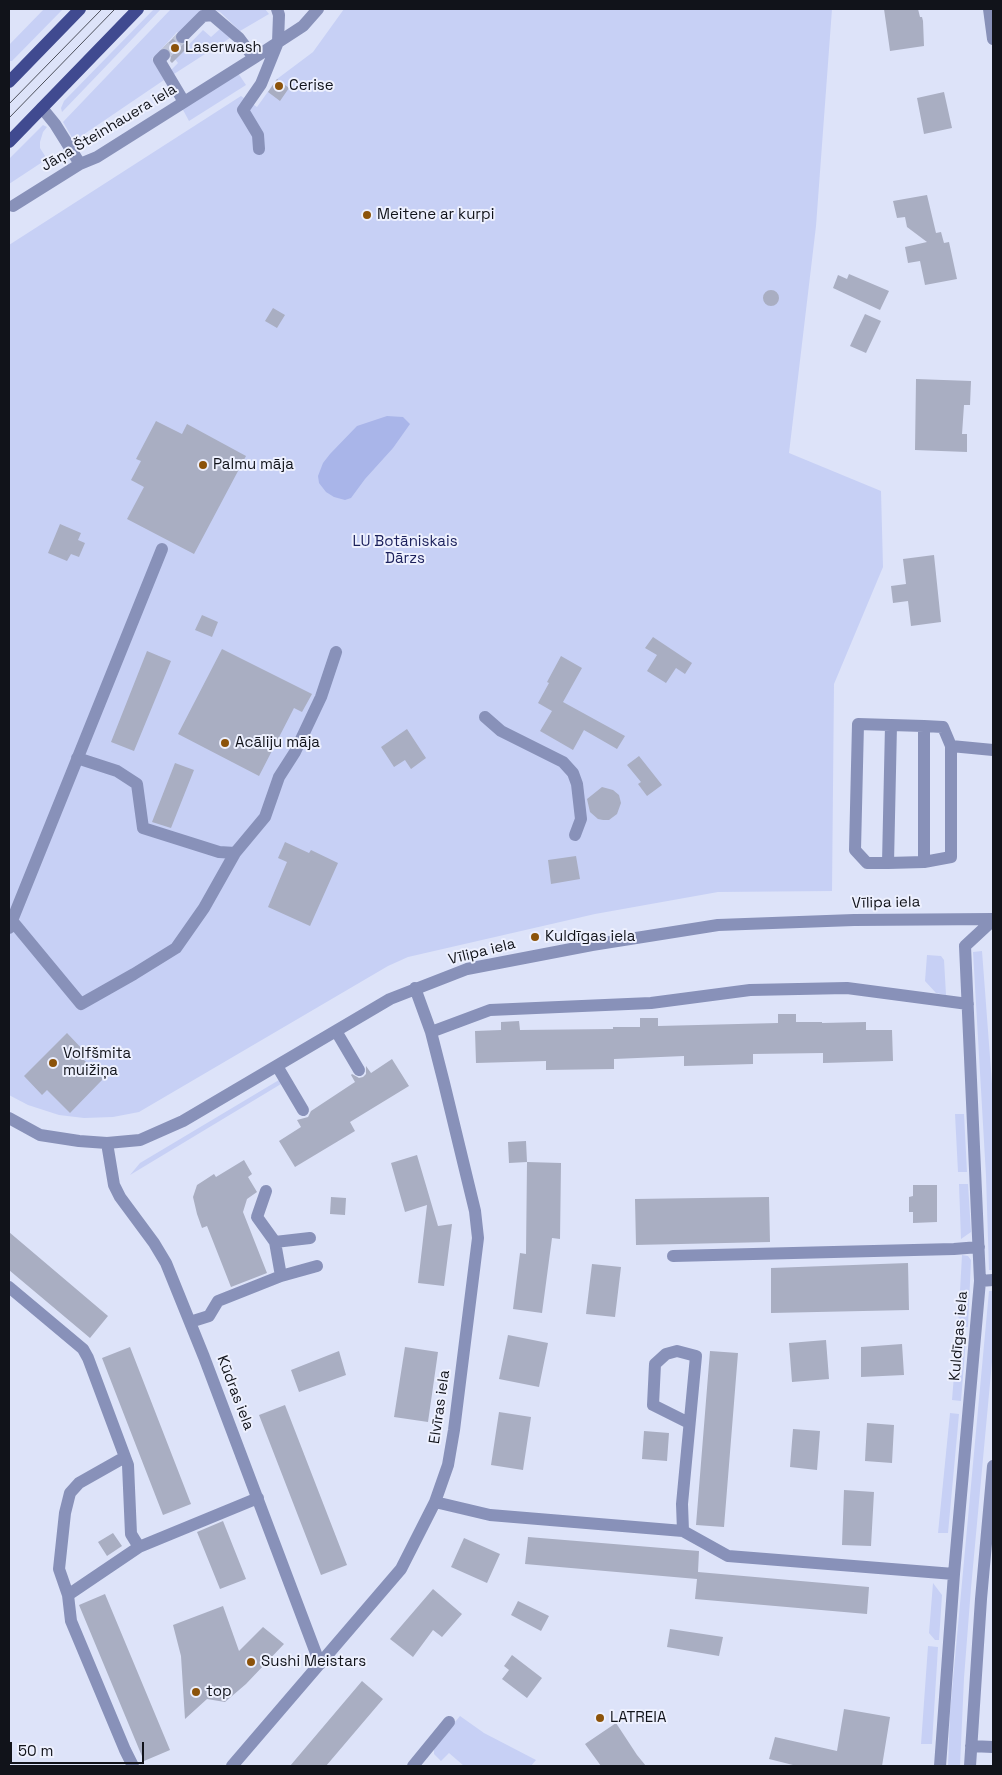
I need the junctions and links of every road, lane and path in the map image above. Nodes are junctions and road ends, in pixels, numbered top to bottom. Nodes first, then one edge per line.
1 (80, 9) edge
2 (138, 9) edge
3 (277, 9) edge
4 (318, 9) edge
5 (989, 9) edge
6 (182, 37) tunnel mouth
7 (993, 39) edge
8 (278, 42) junction
9 (164, 55) dead end
10 (254, 58) junction
11 (9, 82) edge
12 (184, 102) junction
13 (42, 108) junction
14 (9, 142) edge
15 (259, 149) dead end
16 (80, 164) junction
17 (13, 206) dead end
18 (162, 549) dead end
19 (336, 652) dead end
20 (485, 717) dead end
21 (891, 725) junction
22 (924, 726) junction
23 (951, 746) junction
24 (993, 750) edge
25 (77, 758) junction
26 (575, 835) dead end
27 (235, 853) junction
28 (924, 862) junction
29 (888, 863) junction
30 (993, 919) edge
31 (10, 921) edge
32 (415, 988) junction
33 (968, 1004) junction
34 (336, 1030) junction
35 (431, 1032) junction
36 (277, 1066) junction
37 (359, 1070) dead end
38 (303, 1110) dead end
39 (9, 1118) edge
40 (107, 1143) junction
41 (266, 1191) dead end
42 (310, 1238) dead end
43 (275, 1242) junction
44 (979, 1247) junction
45 (673, 1256) dead end
46 (317, 1266) dead end
47 (281, 1276) junction
48 (987, 1280) edge
49 (9, 1287) edge
50 (190, 1322) junction
51 (689, 1422) junction
52 (125, 1457) junction
53 (993, 1468) edge
54 (258, 1498) junction
55 (435, 1502) junction
56 (682, 1531) junction
57 (139, 1546) junction
58 (954, 1574) junction
59 (68, 1595) junction
60 (320, 1664) junction
61 (449, 1722) dead end
62 (971, 1746) junction
63 (993, 1747) edge
64 (130, 1765) edge
65 (234, 1765) edge
66 (412, 1766) edge
67 (940, 1766) edge
68 (970, 1766) edge

1 - 11 main road
2 - 13 main road
3 - 8 street
4 - 8 street, Jāņa Šteinhauera iela
5 - 7 street
6 - 10 street
8 - 10 street, Jāņa Šteinhauera iela
8 - 15 street
9 - 12 street
10 - 12 street, Jāņa Šteinhauera iela
12 - 16 street, Jāņa Šteinhauera iela
13 - 14 main road
13 - 16 street
16 - 17 street, Jāņa Šteinhauera iela
18 - 25 street
19 - 27 street
20 - 26 street
21 - 22 street
21 - 29 street
21 - 29 street
22 - 23 street
22 - 28 street
23 - 24 street
23 - 28 street
25 - 27 street
25 - 31 street
27 - 31 street
28 - 29 street
30 - 32 street, Vīlipa iela
30 - 33 street, Kuldīgas iela
32 - 34 street, Vīlipa iela
32 - 35 street, Elvīras iela
33 - 35 street
33 - 44 street, Kuldīgas iela
34 - 36 street, Vīlipa iela
34 - 37 street
35 - 55 street, Elvīras iela
36 - 38 street
36 - 40 street, Vīlipa iela
39 - 40 street, Vīlipa iela
40 - 50 street, Kūdras iela
41 - 43 street
42 - 43 street
43 - 47 street
44 - 45 street
44 - 48 street, Kuldīgas iela
46 - 47 street
47 - 50 street
48 - 58 street, Kuldīgas iela
49 - 52 street
50 - 54 street, Kūdras iela
51 - 51 street
51 - 56 street
52 - 57 street
52 - 59 street
53 - 62 street
54 - 57 street
54 - 60 street, Kūdras iela
55 - 56 street
55 - 60 street, Elvīras iela
56 - 58 street
57 - 59 street
58 - 67 street, Kuldīgas iela
59 - 64 street
60 - 65 street, Elvīras iela
61 - 66 street
62 - 63 street
62 - 68 street

